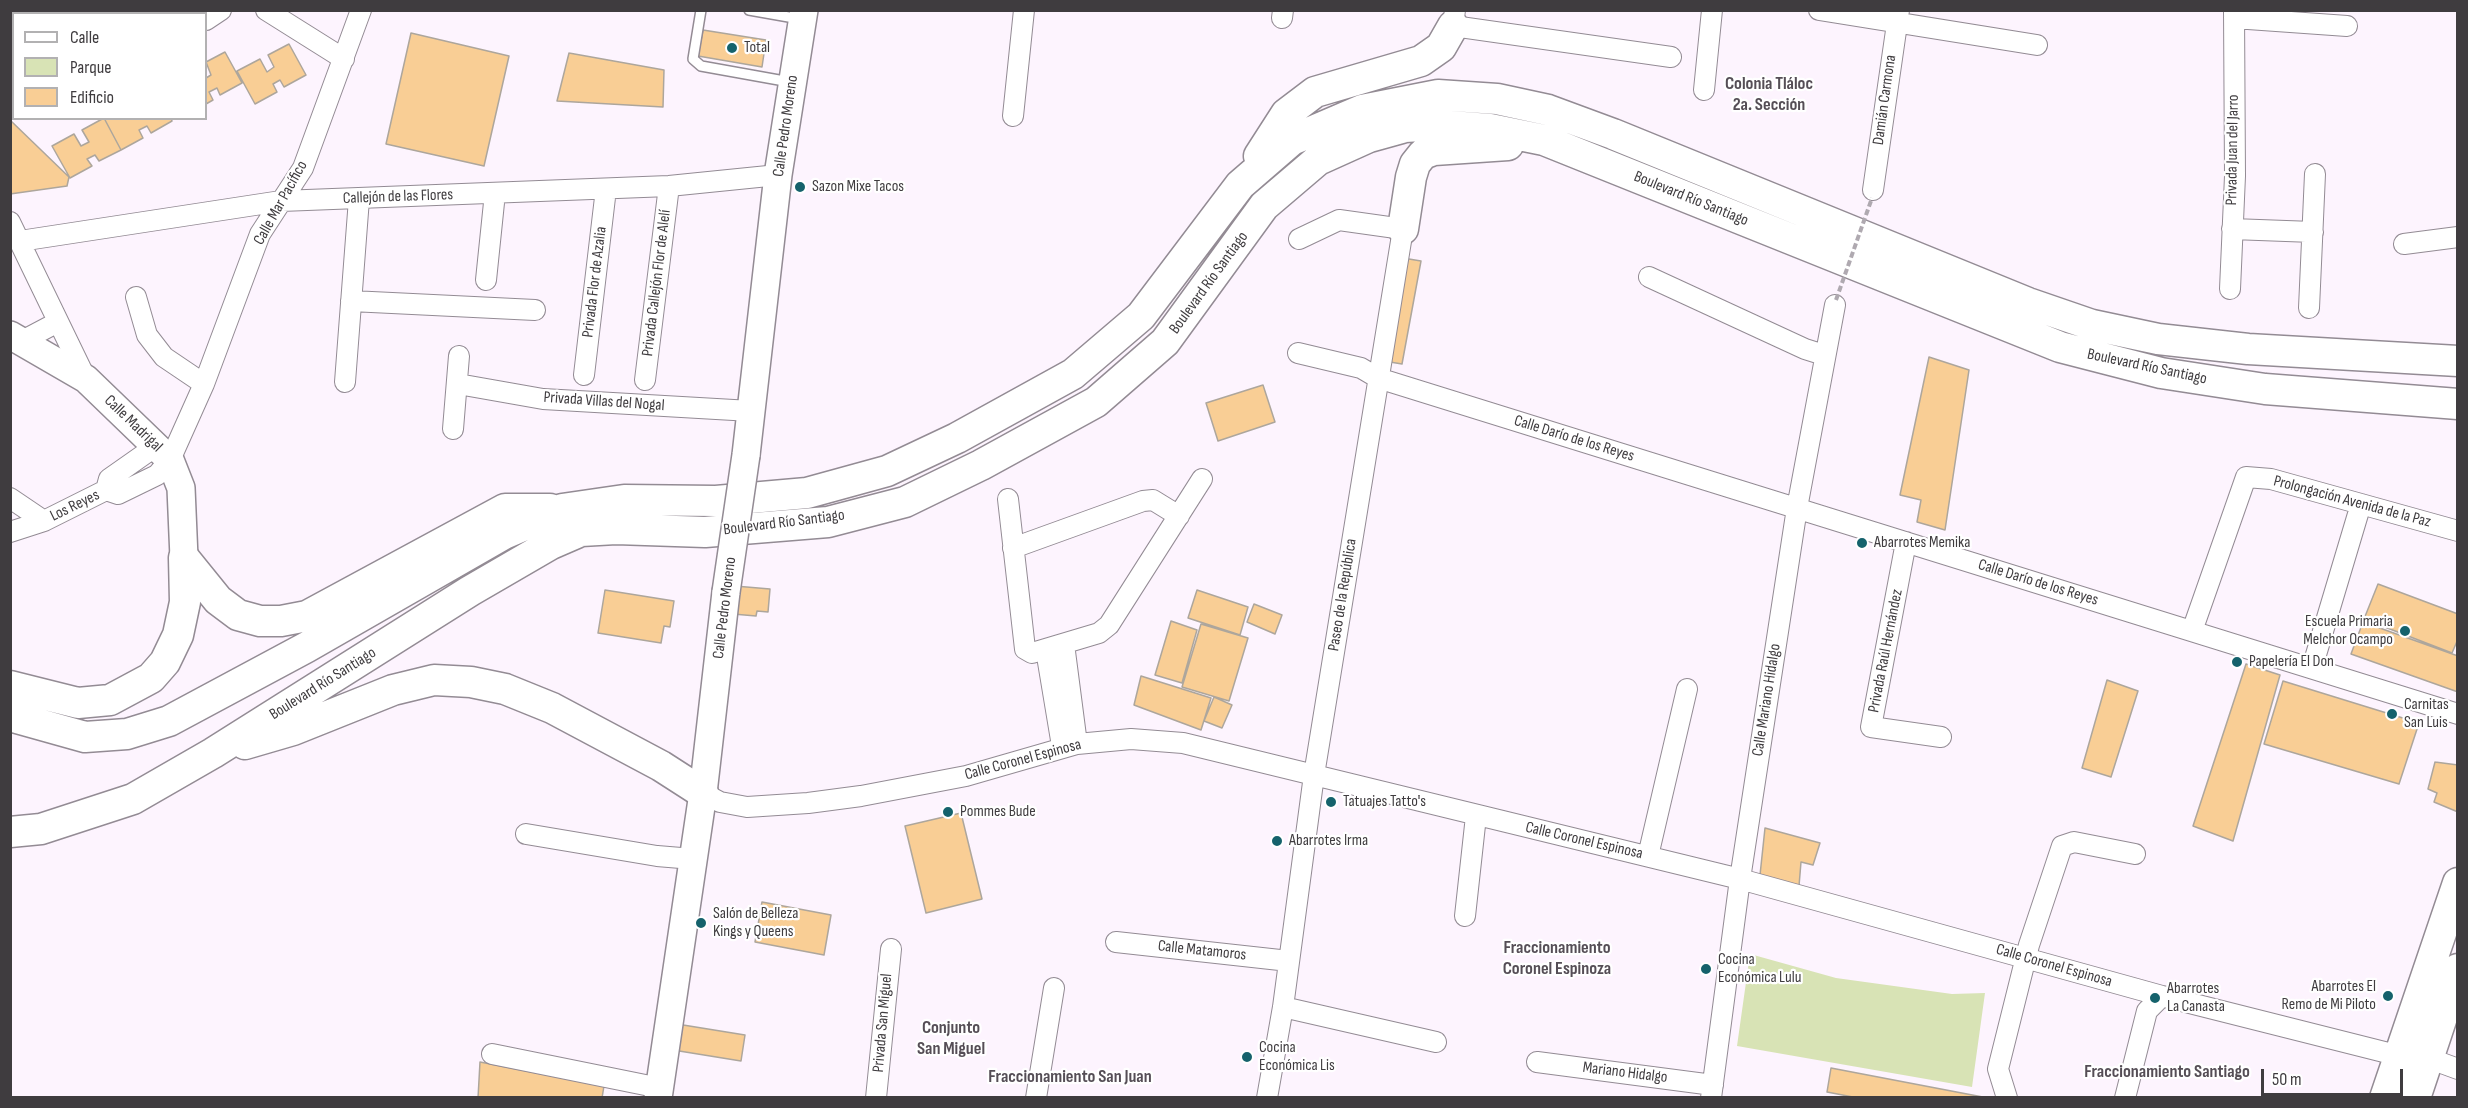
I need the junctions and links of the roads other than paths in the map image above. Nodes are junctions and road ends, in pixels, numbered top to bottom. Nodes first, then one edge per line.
1 (220, 10) edge
2 (266, 10) edge
3 (701, 10) edge
4 (749, 10) edge
5 (1024, 10) edge
6 (1712, 10) edge
7 (1819, 10) edge
8 (360, 11) edge
9 (2234, 14) edge
10 (803, 15) edge
11 (1897, 17) edge
12 (1454, 18) edge
13 (207, 19) edge
14 (2347, 26) dead end
15 (2037, 45) dead end
16 (1671, 57) dead end
17 (344, 59) junction
18 (792, 82) junction
19 (1704, 90) dead end
20 (1013, 116) dead end
21 (1544, 140) junction
22 (2315, 174) dead end
23 (778, 175) junction
24 (1240, 185) junction
25 (669, 186) junction
26 (606, 189) junction
27 (495, 193) junction
28 (1872, 194) road end
29 (359, 199) junction
30 (281, 201) junction
31 (10, 222) edge
32 (1403, 229) junction
33 (2232, 229) junction
34 (2313, 232) junction
35 (2457, 237) edge
36 (1299, 239) dead end
37 (20, 241) junction
38 (2403, 244) dead end
39 (1649, 277) dead end
40 (486, 280) dead end
41 (2230, 289) dead end
42 (136, 297) dead end
43 (351, 301) junction
44 (1835, 302) road end
45 (2308, 308) dead end
46 (535, 310) dead end
47 (58, 322) junction
48 (16, 338) edge
49 (1298, 353) dead end
50 (1824, 355) junction
51 (459, 356) dead end
52 (2457, 361) edge
53 (584, 375) dead end
54 (1378, 378) junction
55 (86, 379) junction
56 (645, 380) dead end
57 (345, 382) dead end
58 (204, 384) junction
59 (458, 384) junction
60 (2457, 404) edge
61 (751, 411) junction
62 (453, 429) dead end
63 (163, 453) junction
64 (1202, 478) dead end
65 (10, 498) edge
66 (1008, 499) dead end
67 (2361, 504) junction
68 (1797, 508) junction
69 (562, 509) junction
70 (1179, 516) junction
71 (44, 521) junction
72 (2457, 531) edge
73 (10, 532) edge
74 (1906, 542) junction
75 (1013, 548) junction
76 (184, 558) junction
77 (2192, 631) junction
78 (1055, 647) junction
79 (2312, 669) junction
80 (10, 686) edge
81 (1687, 689) dead end
82 (2457, 714) edge
83 (10, 716) edge
84 (1941, 737) dead end
85 (1070, 745) junction
86 (213, 753) junction
87 (1314, 775) junction
88 (703, 793) junction
89 (1476, 816) junction
90 (10, 832) edge
91 (526, 834) dead end
92 (2135, 854) dead end
93 (1648, 856) junction
94 (693, 859) junction
95 (1740, 879) junction
96 (2457, 883) edge
97 (1464, 916) dead end
98 (1116, 942) dead end
99 (891, 949) dead end
100 (2026, 958) junction
101 (1289, 961) junction
102 (2457, 969) edge
103 (1054, 988) dead end
104 (2162, 996) junction
105 (1283, 1007) junction
106 (1436, 1042) dead end
107 (492, 1054) dead end
108 (2414, 1057) junction
109 (1537, 1062) dead end
110 (2457, 1069) edge
111 (1712, 1091) edge
112 (659, 1093) edge
113 (876, 1098) edge
114 (1036, 1098) edge
115 (1267, 1098) edge
116 (2007, 1098) edge
117 (2125, 1098) edge
118 (2385, 1098) edge
119 (2415, 1098) edge

1 - 13 street
2 - 17 street
3 - 18 lane
4 - 10 lane
5 - 20 street
6 - 19 street
7 - 11 street
8 - 17 street, Calle Mar Pacífico
9 - 14 street
9 - 33 street, Privada Juan del Jarro
10 - 18 street, Calle Pedro Moreno
11 - 15 street
11 - 28 street, Damián Carmona
12 - 16 street
12 - 24 main road
17 - 30 street, Calle Mar Pacífico
18 - 23 street, Calle Pedro Moreno
21 - 32 main road
21 - 60 main road, Boulevard Río Santiago
21 - 86 main road, Boulevard Río Santiago
22 - 34 street
23 - 25 street, Callejón de las Flores
23 - 61 street, Calle Pedro Moreno
24 - 52 main road, Boulevard Río Santiago
24 - 69 main road, Boulevard Río Santiago
25 - 26 street, Callejón de las Flores
25 - 56 street, Privada Callejón Flor de Alelí
26 - 27 street, Callejón de las Flores
26 - 53 street, Privada Flor de Azalia
27 - 29 street, Callejón de las Flores
27 - 40 street
29 - 30 street, Callejón de las Flores
29 - 43 street
30 - 37 street, Callejón de las Flores
30 - 58 street, Calle Mar Pacífico
31 - 37 street
32 - 36 street
32 - 54 street, Paseo de la República
33 - 34 street
33 - 41 street, Privada Juan del Jarro
34 - 45 street
35 - 38 street
37 - 47 street
39 - 50 street
42 - 58 street
43 - 46 street
43 - 57 street
44 - 50 street, Calle Mariano Hidalgo
47 - 48 street
47 - 55 street
48 - 55 street, Calle Madrigal
49 - 54 street, Calle Darío de los Reyes
50 - 68 street, Calle Mariano Hidalgo
51 - 59 street
54 - 68 street, Calle Darío de los Reyes
54 - 87 street, Paseo de la República
55 - 63 street, Calle Madrigal
58 - 63 street, Calle Mar Pacífico
59 - 61 street, Privada Villas del Nogal
59 - 62 street
61 - 88 street, Calle Pedro Moreno, bridge
63 - 71 street, Los Reyes
63 - 76 street, Calle Madrigal
64 - 70 street
65 - 71 street, Los Reyes
66 - 75 street
67 - 72 street, Prolongación Avenida de la Paz
67 - 77 street, Prolongación Avenida de la Paz
67 - 79 street
68 - 74 street, Calle Darío de los Reyes
68 - 95 street, Calle Mariano Hidalgo
69 - 76 main road
69 - 83 main road, Boulevard Río Santiago
70 - 75 street
70 - 78 street
71 - 73 street, Los Reyes
74 - 77 street, Calle Darío de los Reyes
74 - 84 street, Privada Raúl Hernández
75 - 78 street
76 - 80 main road
77 - 79 street, Calle Darío de los Reyes
78 - 85 street
79 - 82 street, Calle Darío de los Reyes
81 - 93 street
85 - 87 street, Calle Coronel Espinosa
85 - 88 street, Calle Coronel Espinosa
86 - 88 main road
86 - 90 main road, Boulevard Río Santiago
87 - 89 street, Calle Coronel Espinosa
87 - 101 street, Paseo de la República
88 - 94 street, Calle Pedro Moreno
89 - 93 street, Calle Coronel Espinosa
89 - 97 street
91 - 94 street
92 - 100 street
93 - 95 street, Calle Coronel Espinosa
94 - 112 street, Calle Pedro Moreno
95 - 100 street, Calle Coronel Espinosa
95 - 111 street, Calle Mariano Hidalgo
96 - 108 main road
98 - 101 street, Calle Matamoros
99 - 113 street, Privada San Miguel
100 - 104 street, Calle Coronel Espinosa
100 - 116 street
101 - 105 street, Paseo de la República
102 - 108 main road
103 - 114 street
104 - 108 street, Calle Coronel Espinosa
104 - 117 street
105 - 106 street
105 - 115 street, Paseo de la República
107 - 112 street
108 - 110 street, Calle Coronel Espinosa
108 - 118 main road
108 - 119 main road
109 - 111 street, Mariano Hidalgo

